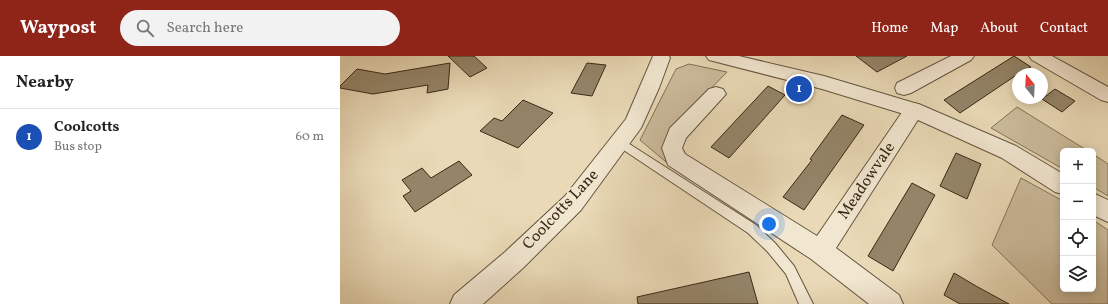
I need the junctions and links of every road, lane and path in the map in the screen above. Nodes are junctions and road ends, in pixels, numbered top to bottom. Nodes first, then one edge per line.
1 (715, 56) edge
2 (965, 56) edge
3 (1038, 56) edge
4 (664, 57) edge
5 (744, 59) edge
6 (904, 88) dead end
7 (716, 94) dead end
8 (1108, 95) edge
9 (914, 110) junction
10 (620, 142) junction
11 (1061, 184) edge
12 (1096, 205) edge
13 (1108, 212) edge
14 (820, 252) junction
15 (463, 304) edge
16 (806, 304) edge
17 (890, 304) edge

1 - 5 street
2 - 6 street
3 - 8 street
4 - 10 street, Coolcotts Lane
5 - 9 street
7 - 14 street
9 - 11 street
9 - 14 street, Meadowvale
10 - 15 street, Coolcotts Lane
10 - 16 lane
12 - 13 street
14 - 17 street

